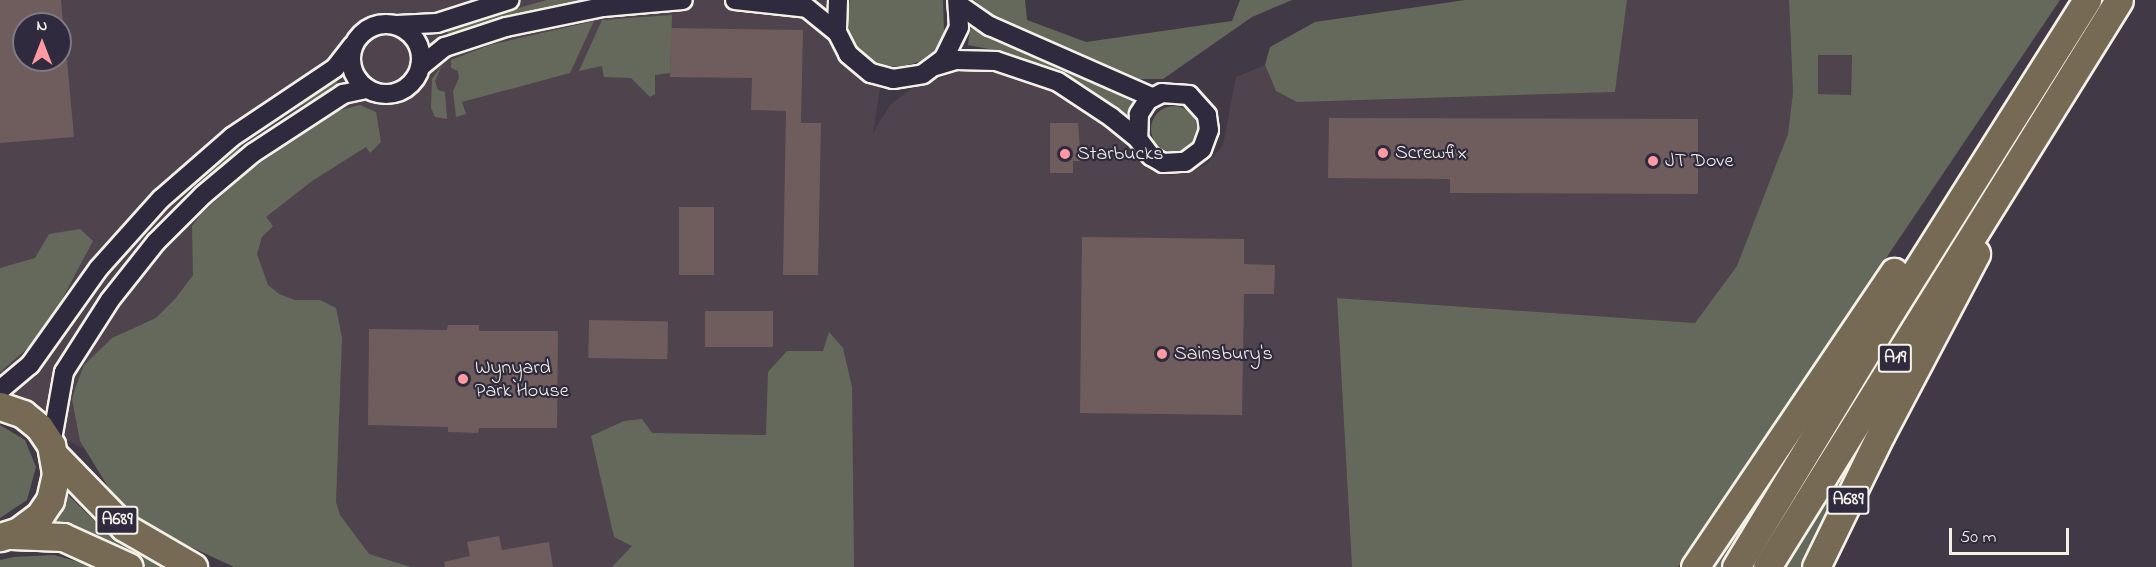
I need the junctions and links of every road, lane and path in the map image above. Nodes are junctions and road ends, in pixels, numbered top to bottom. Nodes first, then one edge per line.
1 (509, 0) edge
2 (683, 0) edge
3 (735, 0) edge
4 (838, 0) edge
5 (2087, 0) edge
6 (2119, 0) edge
7 (958, 2) edge
8 (397, 25) junction
9 (837, 32) junction
10 (353, 45) junction
11 (936, 66) junction
12 (420, 67) junction
13 (367, 89) junction
14 (1152, 97) junction
15 (1138, 139) junction
16 (2024, 149) junction
17 (1984, 162) junction
18 (0, 390) edge
19 (0, 406) edge
20 (53, 450) junction
21 (5, 536) edge
22 (129, 567) edge
23 (193, 567) edge
24 (1695, 567) edge
25 (1736, 567) edge
26 (1767, 567) edge
27 (1816, 567) edge

1 - 8 street
2 - 12 street
3 - 9 street
4 - 9 street
5 - 17 highway, A19
6 - 16 highway, A19
7 - 11 street
7 - 14 street
8 - 10 street
8 - 12 street
9 - 11 street
10 - 13 street
10 - 18 street
11 - 15 street
12 - 13 street
13 - 20 street
14 - 15 street
14 - 15 street
16 - 26 highway, A19
16 - 27 highway, A689
17 - 24 highway, A19
17 - 25 highway, A19
19 - 20 highway
20 - 21 highway
20 - 23 highway, A689
21 - 22 highway, A689

